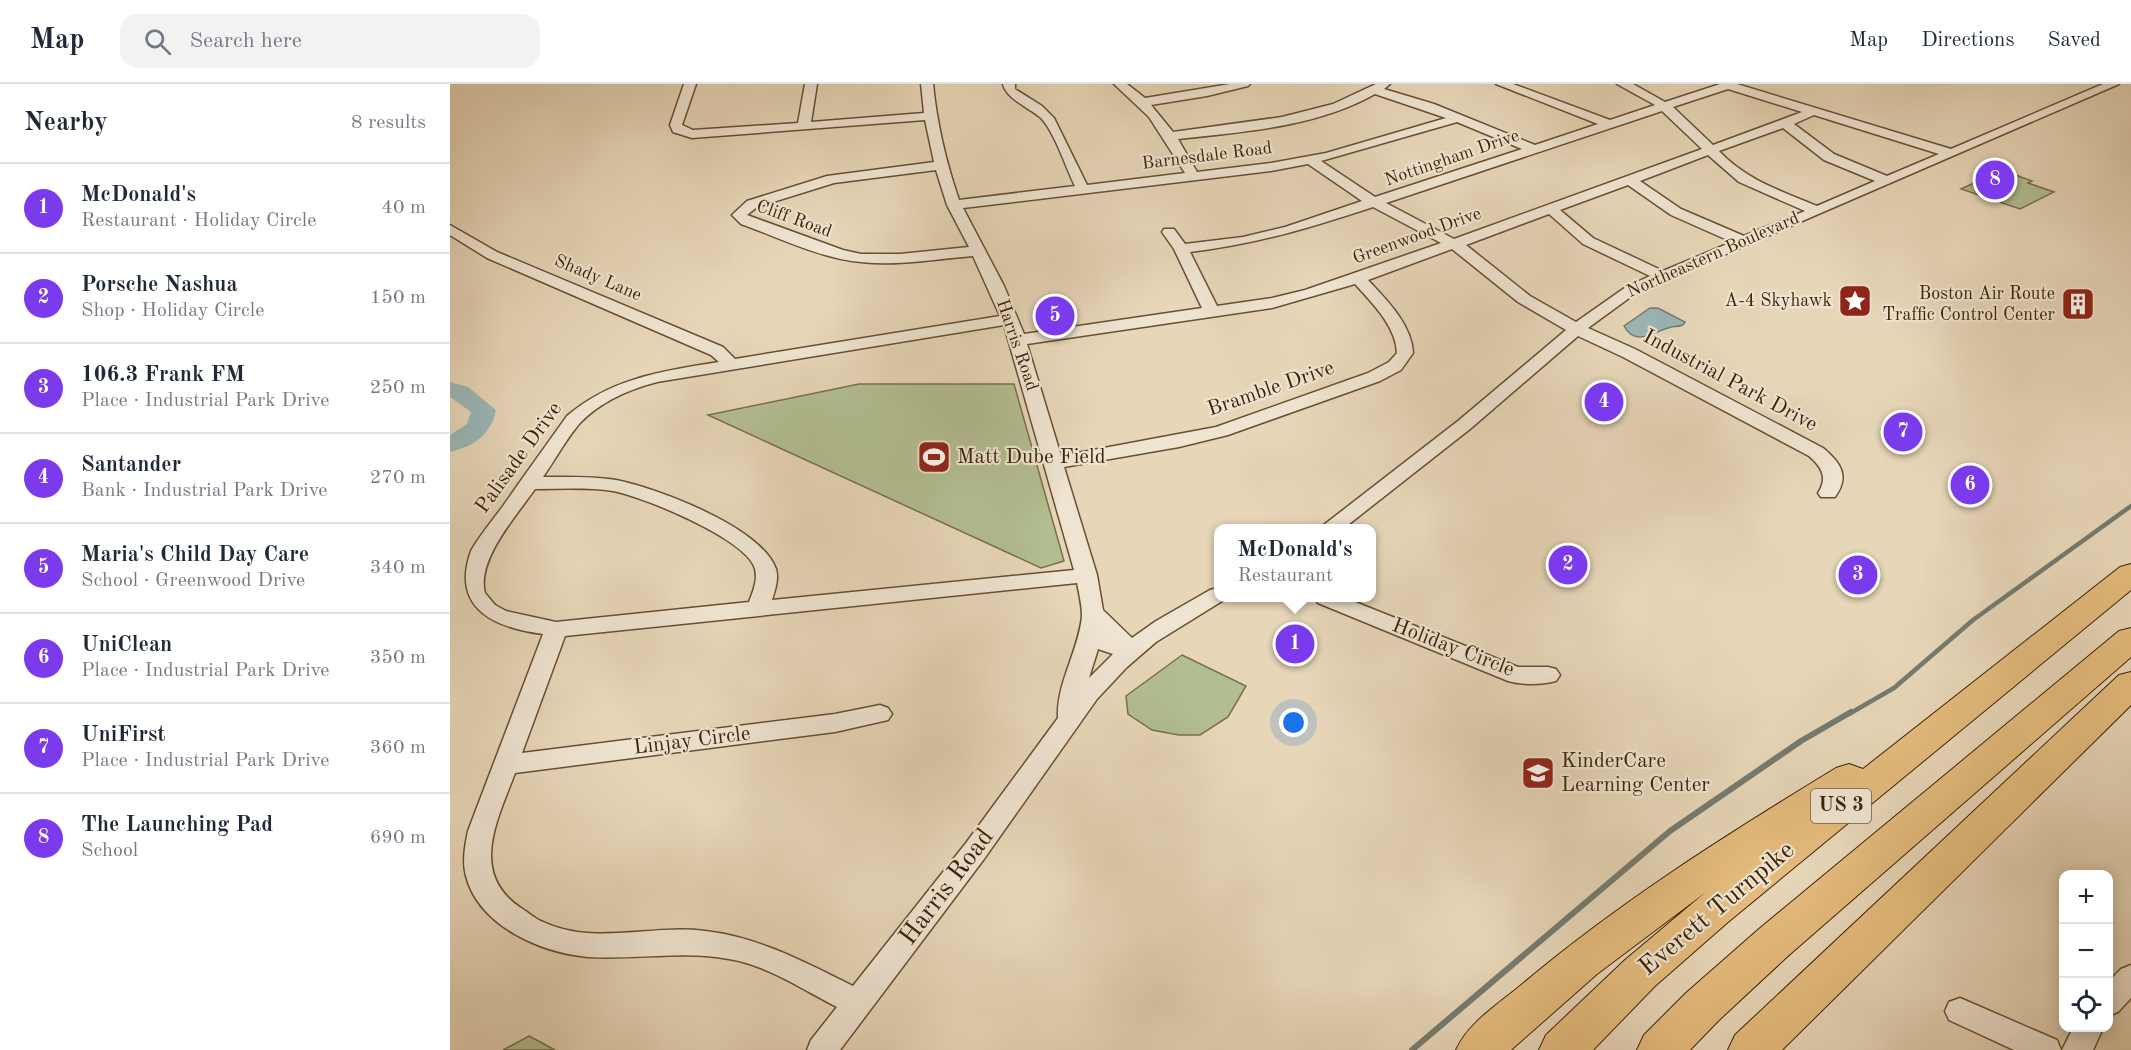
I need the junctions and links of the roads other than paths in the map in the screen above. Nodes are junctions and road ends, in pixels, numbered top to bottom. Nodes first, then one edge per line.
1 (690, 84) edge
2 (811, 84) edge
3 (927, 84) edge
4 (1009, 84) edge
5 (1120, 84) edge
6 (1244, 84) edge
7 (1502, 84) edge
8 (1623, 84) edge
9 (2113, 84) edge
10 (1729, 85) edge
11 (1379, 87) edge
12 (1145, 102) junction
13 (1665, 106) junction
14 (1814, 111) junction
15 (930, 116) junction
16 (1459, 118) junction
17 (1785, 123) junction
18 (1609, 124) junction
19 (804, 126) junction
20 (1171, 136) junction
21 (1534, 149) junction
22 (1710, 150) junction
23 (1951, 153) junction
24 (1311, 160) junction
25 (941, 165) junction
26 (1193, 177) junction
27 (1630, 180) junction
28 (1885, 180) junction
29 (1083, 190) junction
30 (1374, 203) junction
31 (954, 205) junction
32 (1550, 208) junction
33 (1815, 210) junction
34 (450, 229) edge
35 (1169, 232) dead end
36 (1743, 241) junction
37 (1453, 244) junction
38 (1181, 249) junction
39 (977, 251) junction
40 (1662, 276) junction
41 (1358, 279) junction
42 (1212, 312) junction
43 (1010, 319) junction
44 (1578, 328) junction
45 (1018, 340) junction
46 (730, 363) junction
47 (1054, 463) junction
48 (528, 483) junction
49 (1828, 494) dead end
50 (1337, 524) edge
51 (2131, 574) edge
52 (1086, 575) junction
53 (1214, 597) edge
54 (1338, 602) edge
55 (758, 608) junction
56 (1092, 620) junction
57 (556, 629) junction
58 (2131, 639) edge
59 (1129, 650) junction
60 (1548, 675) dead end
61 (2131, 684) edge
62 (1977, 697) junction
63 (880, 714) dead end
64 (1069, 720) junction
65 (504, 765) junction
66 (2131, 978) edge
67 (2113, 998) edge
68 (858, 1003) junction
69 (1960, 1011) dead end
70 (2086, 1032) edge
71 (1752, 1049) edge
72 (822, 1050) edge
73 (1479, 1050) edge
74 (1562, 1050) edge
75 (1660, 1050) edge
76 (2046, 1050) edge
77 (2077, 1050) edge

1 - 19 street
2 - 19 street
3 - 15 street, Harris Road
4 - 29 street
5 - 12 street
6 - 12 street
7 - 18 street
8 - 13 street
9 - 23 street, Northeastern Boulevard
10 - 13 street, Nottingham Drive
10 - 14 street
11 - 16 street
11 - 20 street
12 - 20 street
13 - 18 street, Nottingham Drive
13 - 22 street
14 - 17 street, Greenwood Drive
14 - 23 street
15 - 19 street
15 - 25 street, Harris Road
16 - 21 street
16 - 24 street, Barnesdale Road
17 - 22 street, Greenwood Drive
17 - 28 street
18 - 21 street, Nottingham Drive
20 - 26 street
21 - 30 street, Nottingham Drive
22 - 27 street, Greenwood Drive
22 - 33 street
23 - 28 street, Northeastern Boulevard
24 - 26 street, Barnesdale Road
24 - 30 street
25 - 31 street, Harris Road
25 - 39 street, Cliff Road
26 - 29 street, Barnesdale Road
27 - 32 street, Greenwood Drive
27 - 36 street
28 - 33 street, Northeastern Boulevard
29 - 31 street, Barnesdale Road
30 - 37 street
30 - 38 street, Nottingham Drive
31 - 39 street, Harris Road
32 - 37 street, Greenwood Drive
32 - 40 street
33 - 36 street, Northeastern Boulevard
34 - 46 street, Shady Lane
35 - 38 street
36 - 40 street, Northeastern Boulevard
37 - 41 street, Greenwood Drive
37 - 44 street
38 - 42 street
39 - 43 street, Harris Road
40 - 44 street, Northeastern Boulevard
41 - 42 street, Greenwood Drive
41 - 47 street, Bramble Drive
42 - 45 street, Greenwood Drive
43 - 45 street, Harris Road
43 - 46 street, Palisade Drive
44 - 49 street, Industrial Park Drive
44 - 50 street, Northeastern Boulevard
45 - 47 street, Harris Road
46 - 48 street, Palisade Drive
47 - 52 street, Harris Road
48 - 55 street
48 - 57 street, Palisade Drive
51 - 62 highway, Everett Turnpike / US 3
52 - 55 street, Palisade Drive
52 - 56 street, Harris Road
53 - 59 street
54 - 60 street, Holiday Circle
55 - 57 street, Palisade Drive
56 - 59 street
56 - 64 street, Harris Road
57 - 65 street
58 - 75 highway, US 3
59 - 64 street, Harris Road
61 - 71 highway
62 - 73 highway
62 - 74 highway, Everett Turnpike / US 3
63 - 65 street, Linjay Circle
64 - 68 street, Harris Road
65 - 68 street
66 - 67 street
68 - 72 street, Harris Road
69 - 76 street
70 - 77 street

